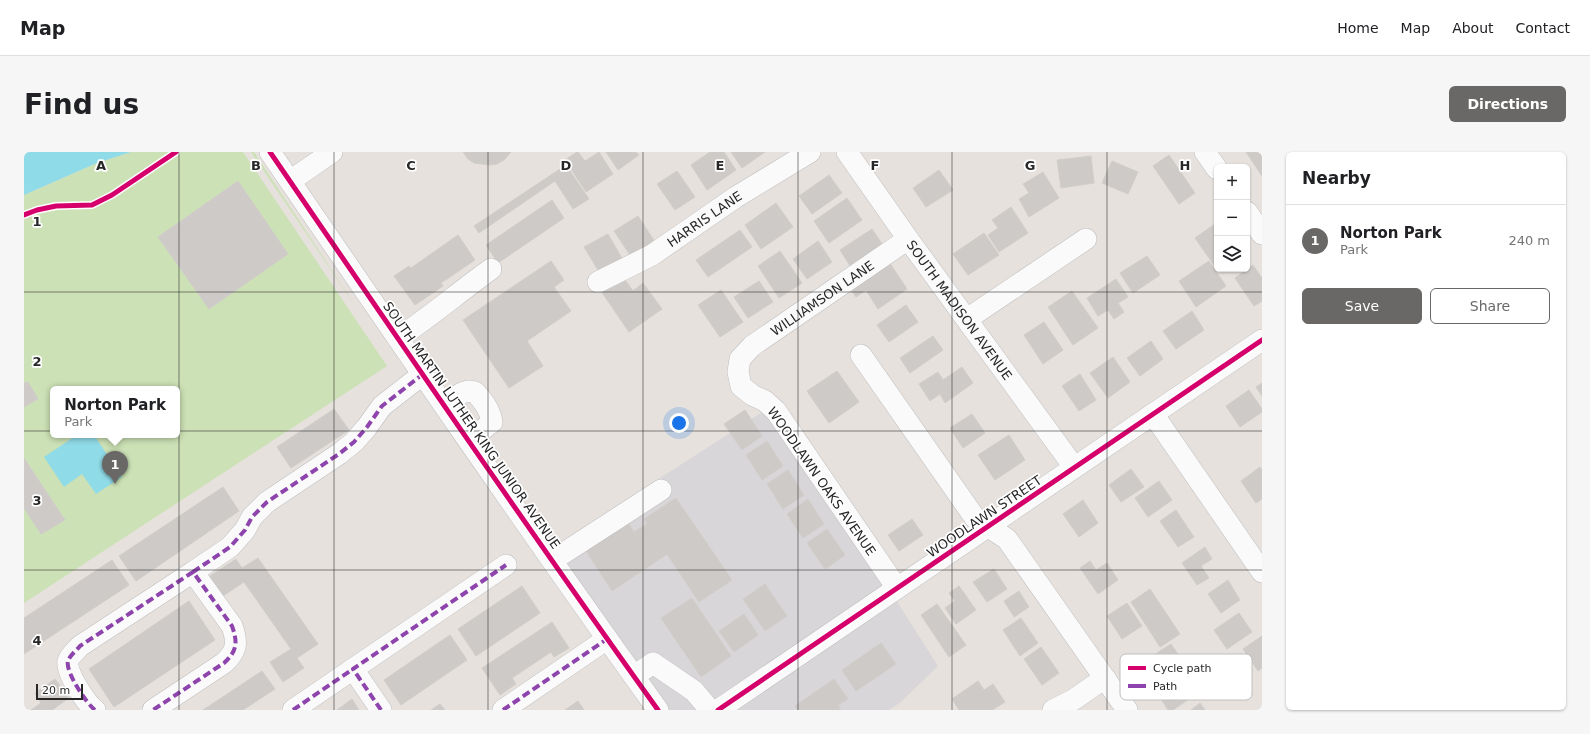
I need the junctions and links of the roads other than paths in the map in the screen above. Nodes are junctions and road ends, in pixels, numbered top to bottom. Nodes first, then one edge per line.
1 (270, 152) edge
2 (332, 152) edge
3 (810, 152) edge
4 (847, 152) edge
5 (1205, 152) edge
6 (1214, 165) edge
7 (290, 181) junction
8 (1250, 216) edge
9 (1262, 234) edge
10 (908, 239) junction
11 (1086, 239) dead end
12 (491, 269) dead end
13 (598, 282) dead end
14 (967, 319) junction
15 (398, 338) junction
16 (1262, 340) edge
17 (861, 355) dead end
18 (740, 359) joint
19 (423, 374) junction
20 (444, 404) junction
21 (1153, 414) junction
22 (469, 440) junction
23 (1074, 467) junction
24 (661, 490) dead end
25 (988, 527) junction
26 (553, 560) junction
27 (506, 565) dead end
28 (193, 572) junction
29 (1262, 572) edge
30 (897, 588) junction
31 (607, 639) junction
32 (353, 669) junction
33 (634, 676) junction
34 (1105, 678) junction
35 (1120, 700) edge
36 (1120, 700) edge
37 (95, 710) edge
38 (153, 710) edge
39 (293, 710) edge
40 (381, 710) edge
41 (503, 710) edge
42 (658, 710) edge
43 (710, 710) edge
44 (718, 710) edge
45 (1053, 710) edge
46 (1127, 710) edge

1 - 7 street, SOUTH MARTIN LUTHER KING JUNIOR AVENUE
2 - 7 street
3 - 13 street, HARRIS LANE
4 - 10 street, SOUTH MADISON AVENUE
5 - 6 street
7 - 15 street, SOUTH MARTIN LUTHER KING JUNIOR AVENUE
8 - 9 street
10 - 14 street, SOUTH MADISON AVENUE
10 - 18 street, WILLIAMSON LANE
11 - 14 street
12 - 15 street
14 - 23 street, SOUTH MADISON AVENUE
15 - 19 street, SOUTH MARTIN LUTHER KING JUNIOR AVENUE
16 - 21 street, WOODLAWN STREET
17 - 25 street
18 - 30 street, WOODLAWN OAKS AVENUE
19 - 20 street, SOUTH MARTIN LUTHER KING JUNIOR AVENUE
19 - 28 street
20 - 22 street, SOUTH MARTIN LUTHER KING JUNIOR AVENUE
20 - 22 street
21 - 23 street, WOODLAWN STREET
21 - 29 street
22 - 26 street, SOUTH MARTIN LUTHER KING JUNIOR AVENUE
23 - 25 street, WOODLAWN STREET
24 - 26 street
25 - 30 street, WOODLAWN STREET
25 - 34 street
26 - 31 street, SOUTH MARTIN LUTHER KING JUNIOR AVENUE
27 - 32 street
28 - 37 street
28 - 38 street
30 - 44 street, WOODLAWN STREET
31 - 33 street, SOUTH MARTIN LUTHER KING JUNIOR AVENUE
31 - 41 street
32 - 39 street
32 - 40 street
33 - 42 street, SOUTH MARTIN LUTHER KING JUNIOR AVENUE
33 - 43 street
34 - 35 street
34 - 45 street
36 - 46 street

